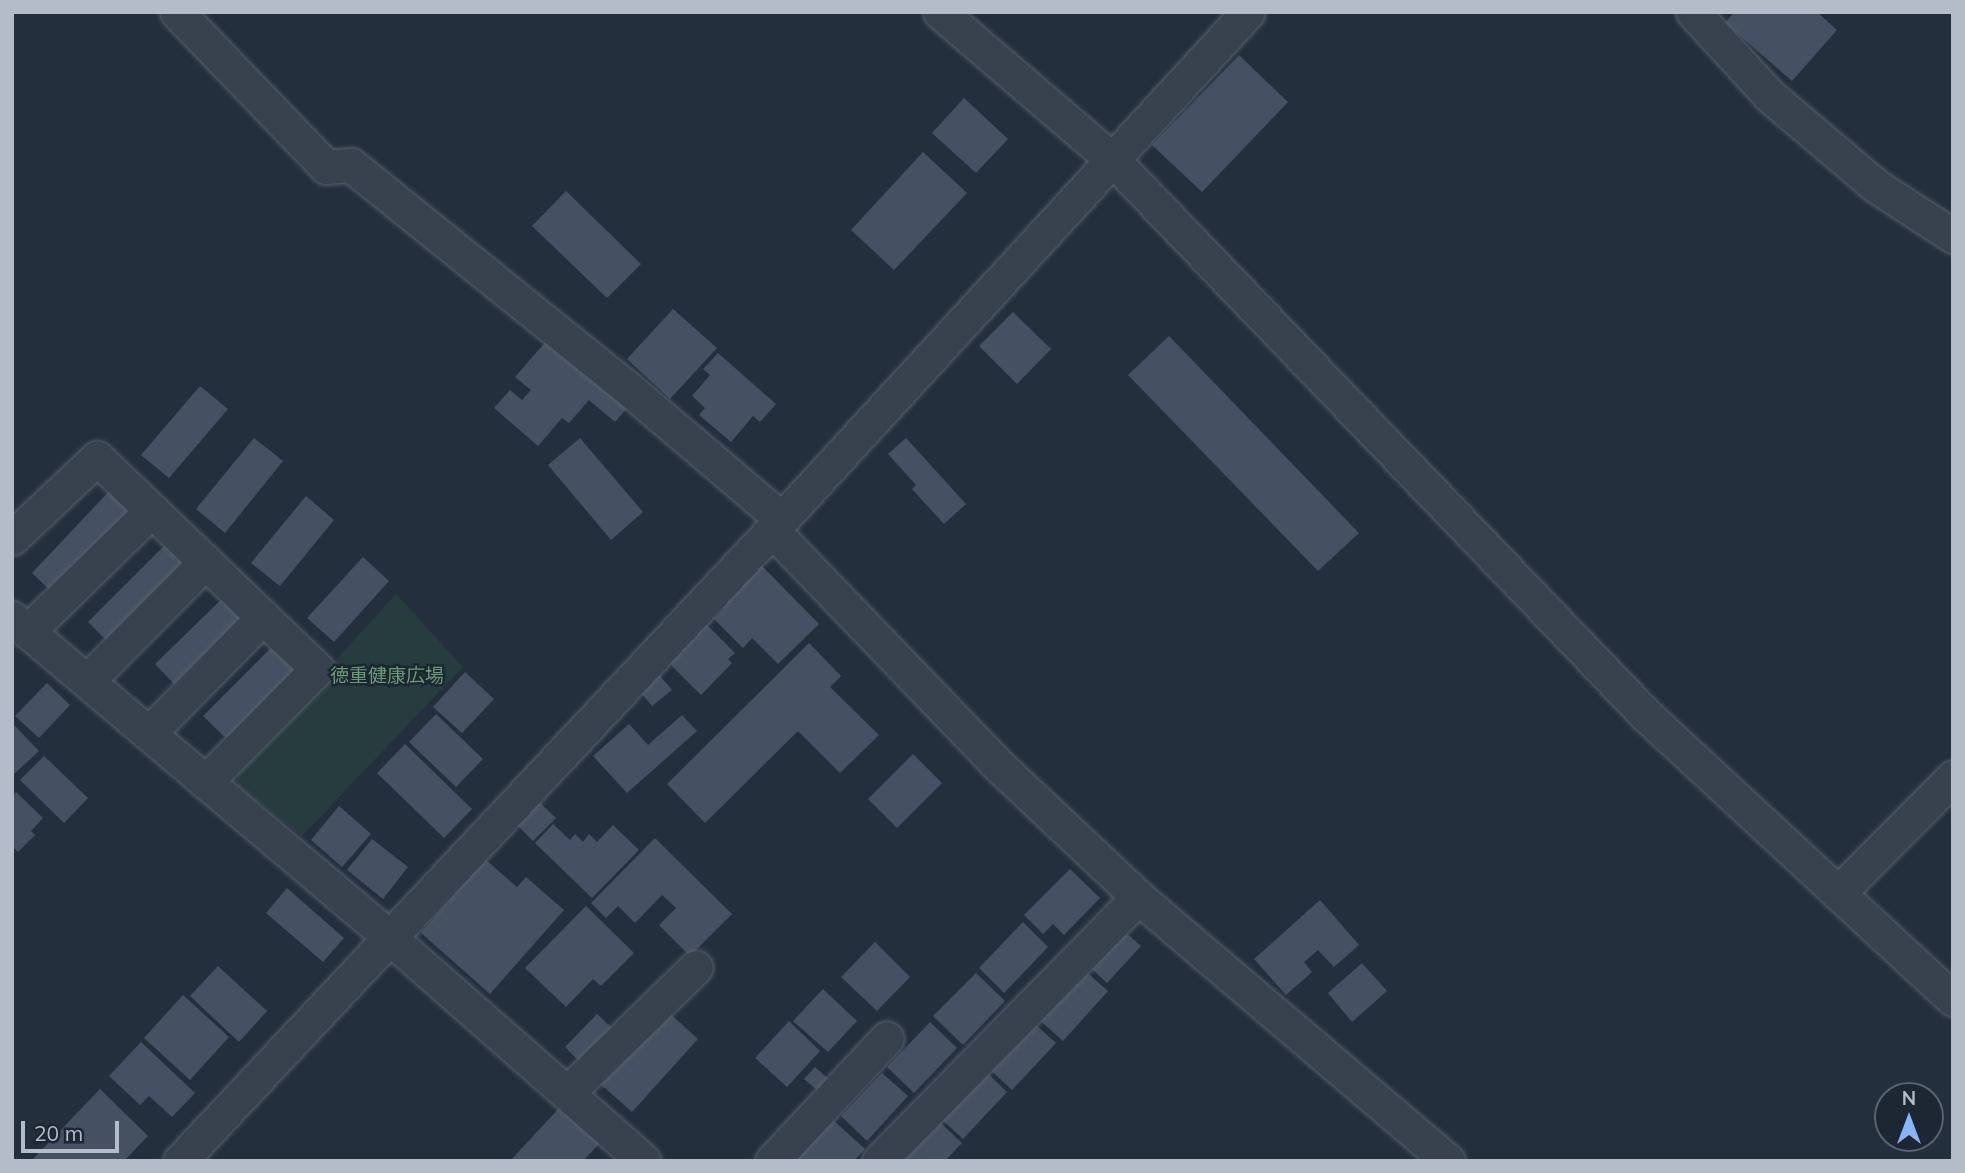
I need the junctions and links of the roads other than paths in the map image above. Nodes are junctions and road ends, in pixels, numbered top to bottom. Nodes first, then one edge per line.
1 (177, 12) edge
2 (940, 12) edge
3 (1248, 12) edge
4 (1692, 12) edge
5 (1114, 161) junction
6 (1953, 236) edge
7 (152, 510) junction
8 (776, 524) junction
9 (12, 538) edge
10 (205, 562) junction
11 (263, 617) junction
12 (20, 625) edge
13 (87, 681) junction
14 (149, 733) junction
15 (1953, 777) edge
16 (205, 782) junction
17 (1838, 893) junction
18 (1138, 897) junction
19 (389, 937) junction
20 (696, 967) dead end
21 (1953, 999) edge
22 (887, 1038) dead end
23 (567, 1093) junction
24 (180, 1161) edge
25 (644, 1161) edge
26 (772, 1161) edge
27 (879, 1161) edge
28 (1448, 1161) edge

1 - 8 street
2 - 5 street
3 - 5 street
4 - 6 street
5 - 8 street
5 - 17 street
7 - 9 street
7 - 10 street
7 - 12 street
8 - 18 street
8 - 19 street
10 - 11 street
10 - 13 street
11 - 14 street
11 - 16 street
12 - 13 street
13 - 14 street
14 - 16 street
15 - 17 street
16 - 19 street
17 - 21 street
18 - 27 street
18 - 28 street
19 - 23 street
19 - 24 street
20 - 23 street
22 - 26 street
23 - 25 street

